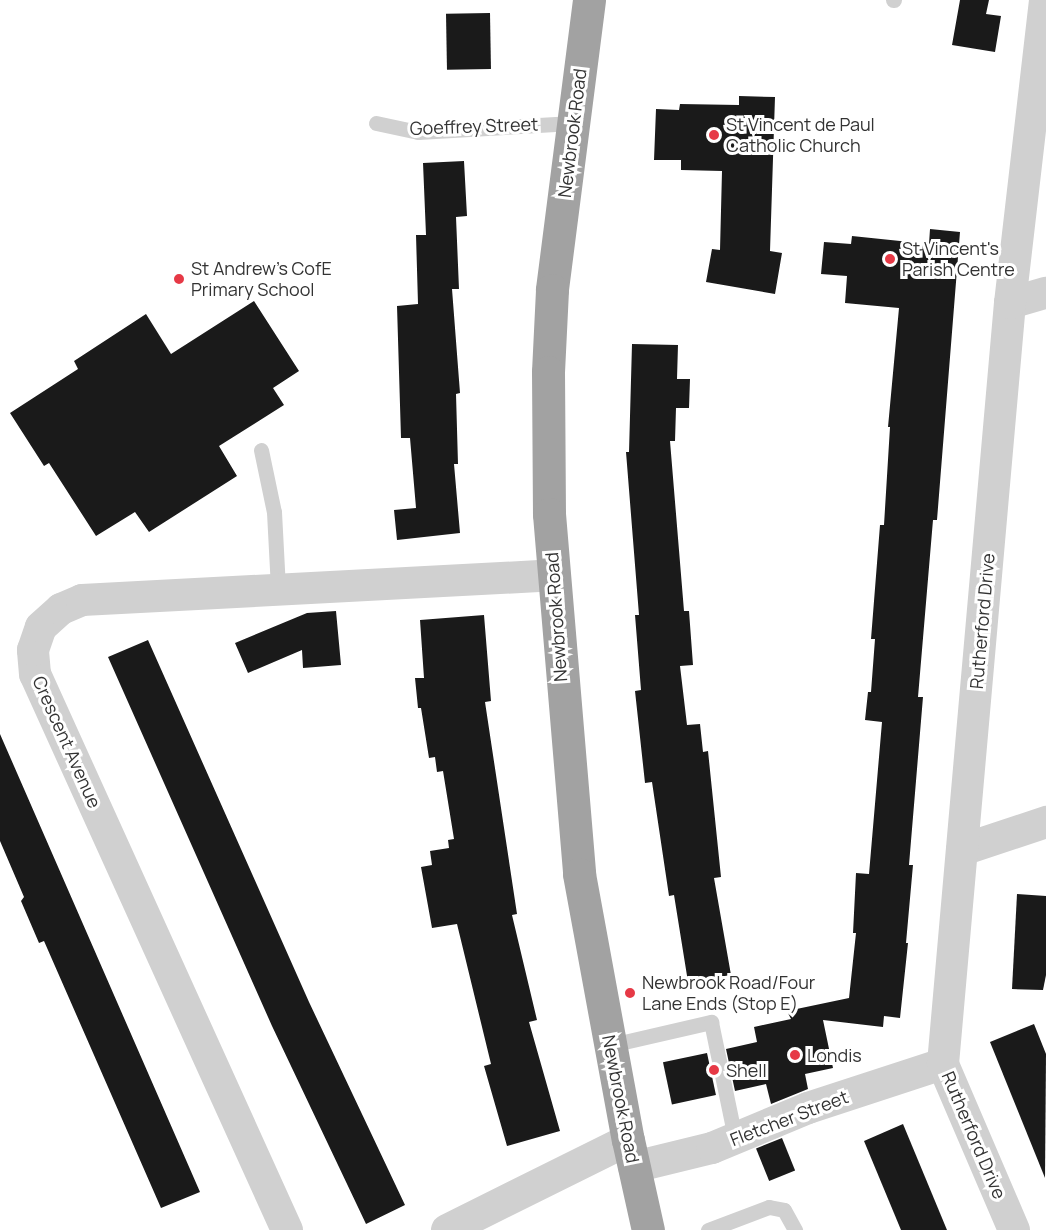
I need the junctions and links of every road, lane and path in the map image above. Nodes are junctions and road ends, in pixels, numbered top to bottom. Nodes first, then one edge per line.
1 (589, 0) edge
2 (1046, 0) edge
3 (376, 123) dead end
4 (573, 123) junction
5 (1046, 293) edge
6 (1010, 303) junction
7 (261, 450) dead end
8 (552, 575) junction
9 (278, 590) junction
10 (1046, 822) edge
11 (963, 850) junction
12 (611, 1045) junction
13 (943, 1064) junction
14 (735, 1138) junction
15 (631, 1154) junction
16 (287, 1230) edge
17 (447, 1230) edge
18 (648, 1230) edge
19 (708, 1230) edge
20 (795, 1230) edge
21 (1014, 1230) edge

1 - 4 highway, Newbrook Road
2 - 6 street, Rutherford Drive
3 - 4 lane, Goeffrey Street
4 - 8 highway, Newbrook Road
5 - 6 street
6 - 11 street, Rutherford Drive
7 - 9 lane
8 - 9 street, Crescent Avenue
8 - 12 highway, Newbrook Road
9 - 16 street, Crescent Avenue
10 - 11 street
11 - 13 street, Rutherford Drive
12 - 14 lane
12 - 15 highway, Newbrook Road
13 - 14 street, Fletcher Street
13 - 21 street, Rutherford Drive
14 - 15 street, Fletcher Street
15 - 17 street
15 - 18 highway, Newbrook Road
19 - 20 lane

